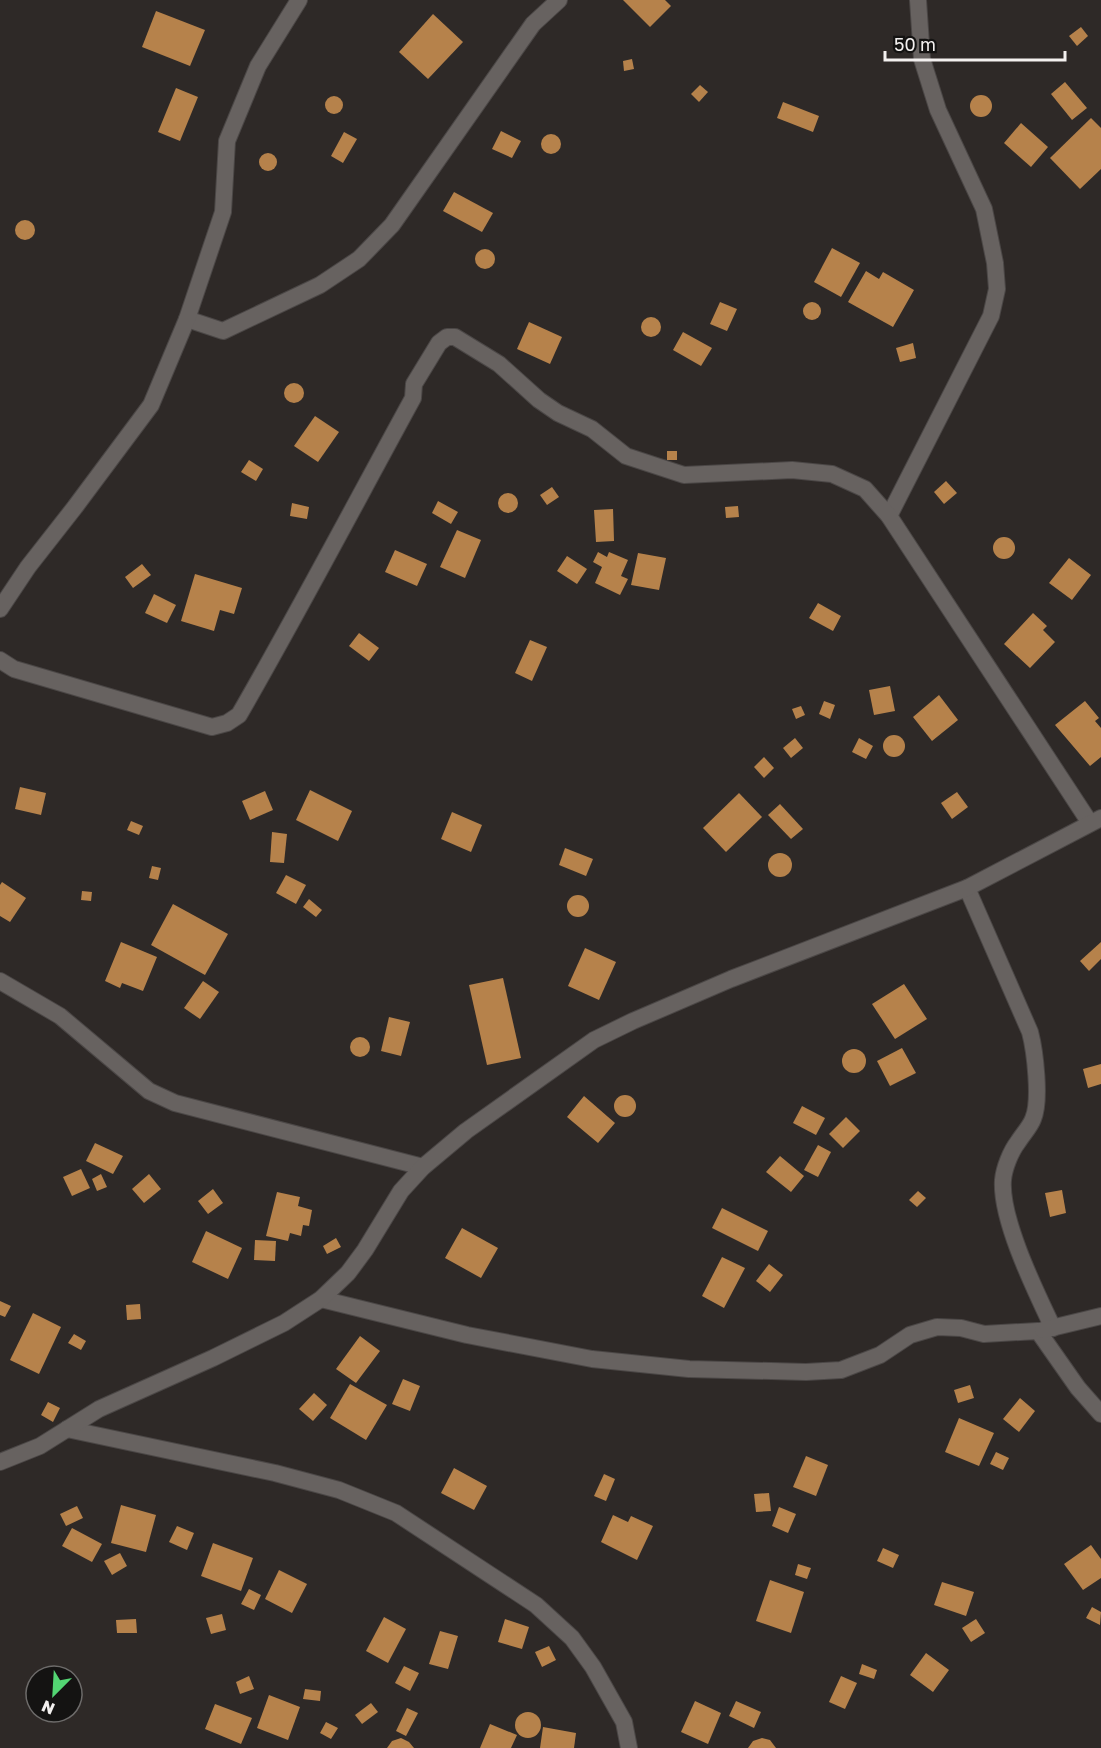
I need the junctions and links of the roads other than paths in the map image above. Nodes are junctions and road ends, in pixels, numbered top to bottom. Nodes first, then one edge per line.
1 (299, 0) edge
2 (559, 0) edge
3 (918, 0) edge
4 (187, 319) junction
5 (889, 516) junction
6 (0, 609) edge
7 (0, 660) edge
8 (1096, 821) edge
9 (967, 888) junction
10 (0, 981) edge
11 (423, 1167) junction
12 (321, 1299) junction
13 (1101, 1316) edge
14 (1045, 1329) junction
15 (1101, 1414) edge
16 (67, 1429) junction
17 (0, 1462) edge
18 (629, 1748) edge

1 - 4 street
2 - 4 street
3 - 5 street
4 - 6 street
5 - 7 street
5 - 8 street
8 - 9 street
9 - 11 street
9 - 14 street
10 - 11 street
11 - 12 street
12 - 14 street
12 - 16 street
13 - 14 street
14 - 15 street
16 - 17 street
16 - 18 street

